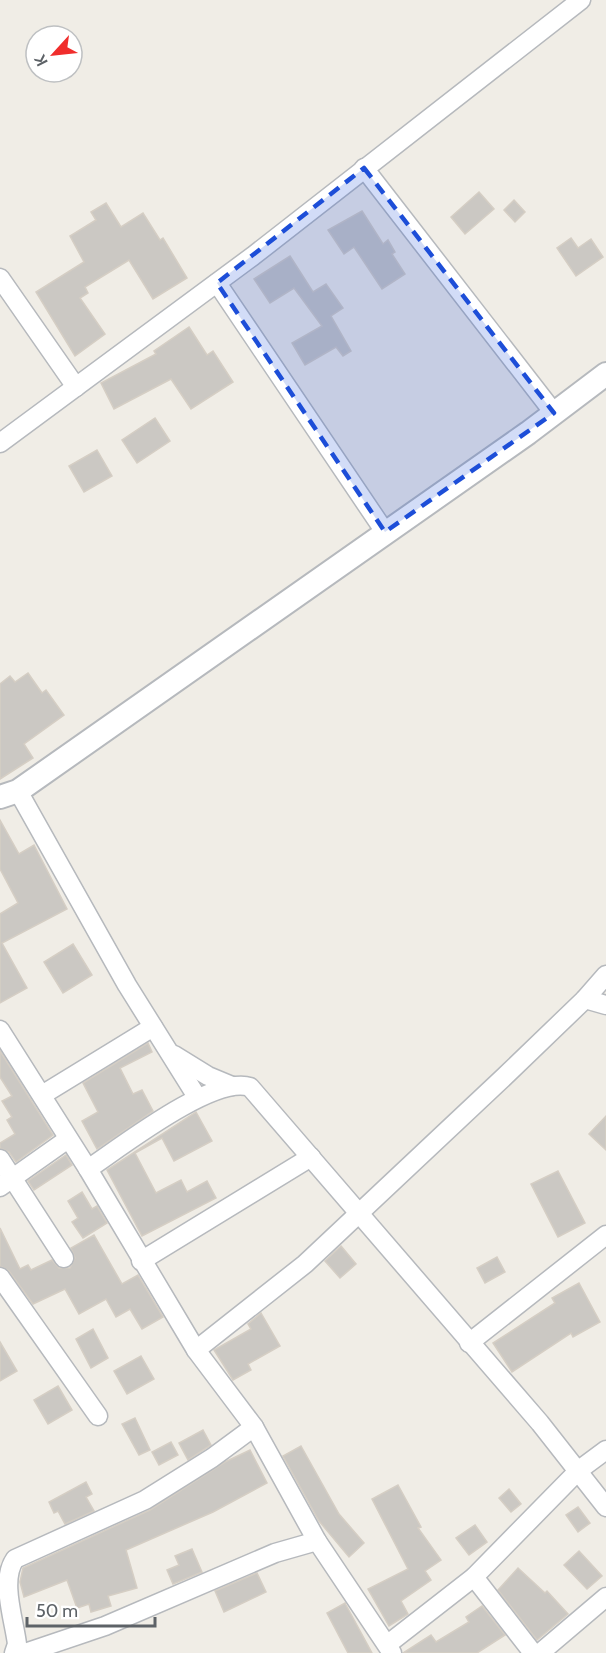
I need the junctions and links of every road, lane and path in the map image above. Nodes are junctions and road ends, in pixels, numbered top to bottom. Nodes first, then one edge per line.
1 (581, 0) edge
2 (364, 168) junction
3 (0, 278) edge
4 (217, 283) junction
5 (606, 374) edge
6 (76, 387) junction
7 (554, 413) junction
8 (0, 443) edge
9 (385, 532) junction
10 (9, 794) edge
11 (606, 975) edge
12 (585, 999) junction
13 (606, 1005) edge
14 (153, 1027) junction
15 (0, 1030) edge
16 (166, 1048) junction
17 (232, 1086) junction
18 (42, 1095) junction
19 (197, 1097) junction
20 (68, 1139) junction
21 (311, 1157) junction
22 (0, 1159) edge
23 (88, 1169) junction
24 (7, 1183) edge
25 (358, 1213) junction
26 (606, 1235) edge
27 (64, 1258) dead end
28 (141, 1261) junction
29 (0, 1277) edge
30 (469, 1343) junction
31 (196, 1350) junction
32 (98, 1416) dead end
33 (254, 1427) junction
34 (606, 1450) edge
35 (579, 1470) junction
36 (606, 1507) edge
37 (317, 1541) junction
38 (474, 1577) junction
39 (606, 1597) edge
40 (390, 1648) edge
41 (14, 1653) edge
42 (25, 1653) edge
43 (533, 1653) edge
44 (540, 1653) edge

1 - 2 street
2 - 4 street
2 - 7 street
3 - 6 street
4 - 6 street
4 - 9 street
5 - 7 street
6 - 8 street
7 - 9 street
9 - 10 street
10 - 14 street
11 - 12 street
12 - 13 street
12 - 25 street
14 - 16 street
14 - 18 street
15 - 18 street
16 - 17 street
16 - 19 street
17 - 19 street
17 - 21 street
18 - 20 street
19 - 23 street
20 - 23 street
20 - 24 street
21 - 25 street
21 - 28 street
22 - 24 street
23 - 28 street
24 - 27 street
25 - 30 street
25 - 31 street
26 - 30 street
28 - 31 street
29 - 32 street
30 - 35 street
31 - 33 street
33 - 37 street
33 - 41 street
34 - 35 street
35 - 36 street
35 - 38 street
37 - 40 street
37 - 42 street
38 - 40 street
38 - 43 street
39 - 44 street

